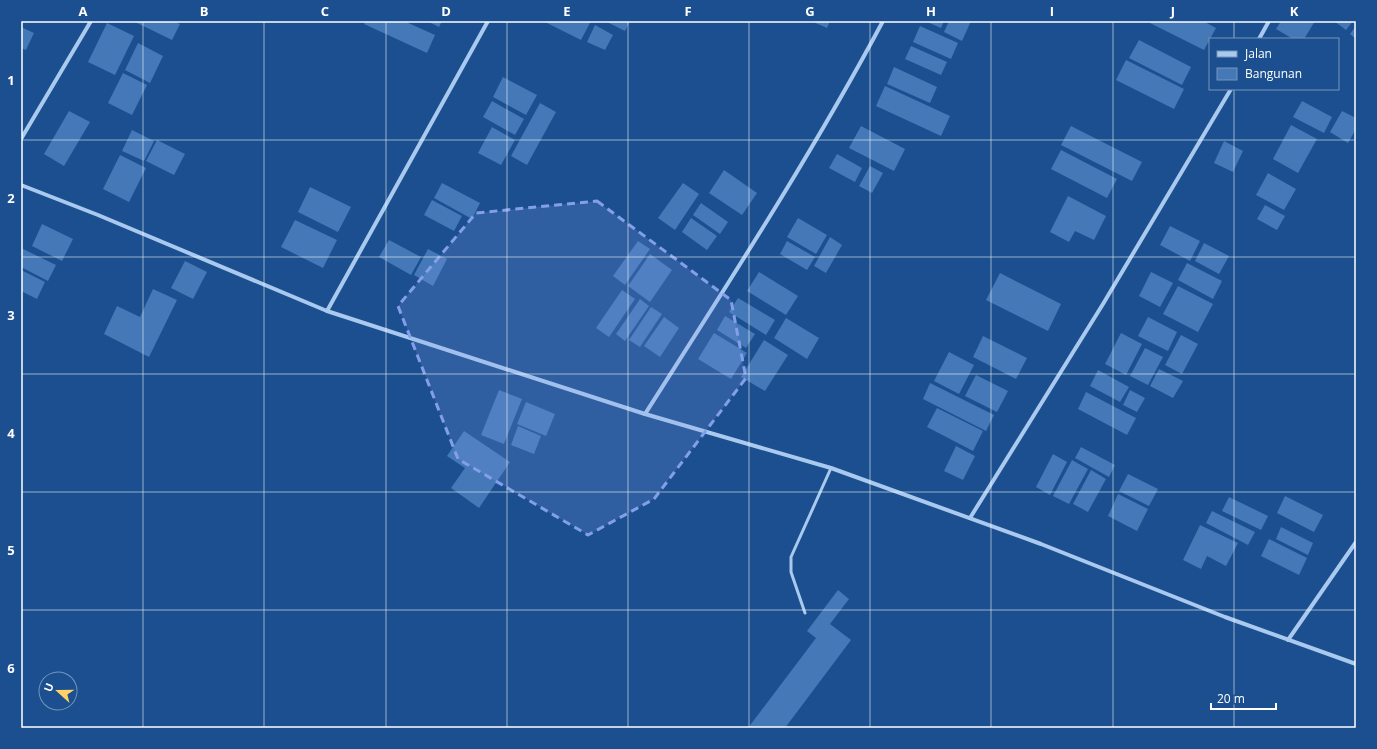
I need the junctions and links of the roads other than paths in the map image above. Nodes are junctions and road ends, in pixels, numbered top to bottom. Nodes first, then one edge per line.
1 (91, 21) edge
2 (488, 21) edge
3 (883, 21) edge
4 (1269, 21) edge
5 (1260, 38) edge
6 (1230, 90) edge
7 (21, 139) edge
8 (21, 185) edge
9 (327, 311) junction
10 (645, 414) junction
11 (831, 468) junction
12 (970, 518) junction
13 (1356, 542) edge
14 (806, 613) dead end
15 (1288, 640) junction
16 (1356, 664) edge

1 - 7 street
2 - 9 street
3 - 10 street
4 - 5 street
6 - 12 street
8 - 9 street
9 - 10 street
10 - 11 street
11 - 12 street
11 - 14 lane
12 - 15 street
13 - 15 street
15 - 16 street

